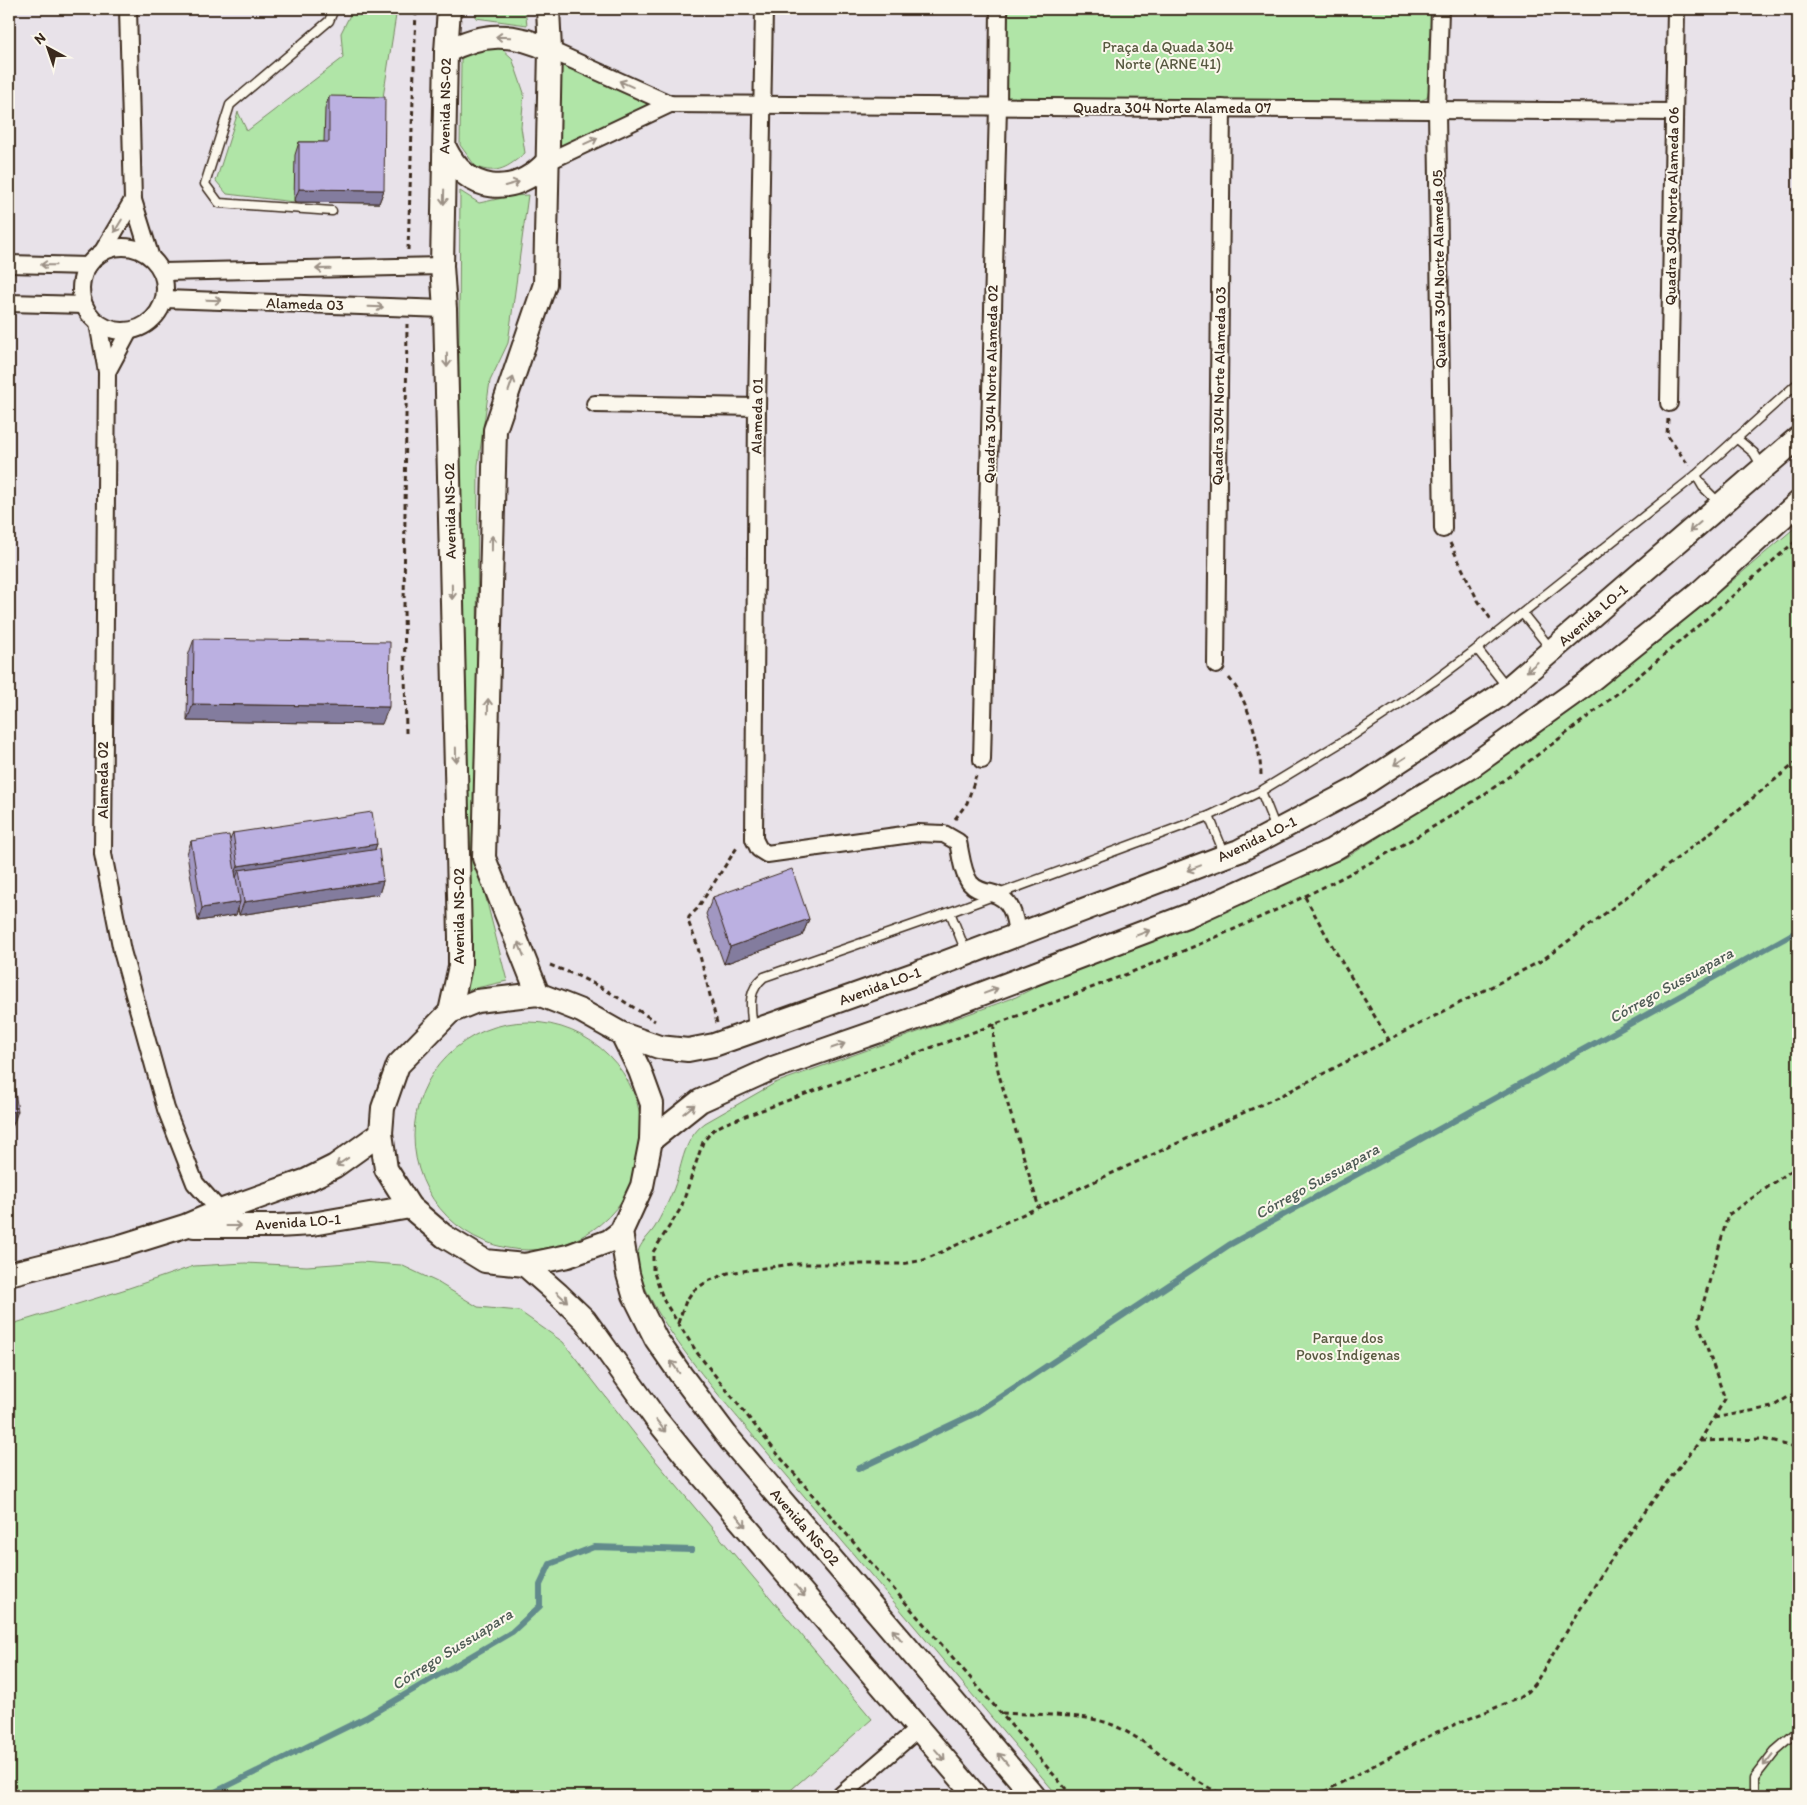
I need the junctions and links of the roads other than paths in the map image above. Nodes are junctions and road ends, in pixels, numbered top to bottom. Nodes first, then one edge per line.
1 (334, 9) edge
2 (448, 9) edge
3 (548, 9) edge
4 (764, 9) edge
5 (999, 9) edge
6 (1440, 9) edge
7 (1676, 9) edge
8 (128, 10) edge
9 (550, 50) junction
10 (446, 52) junction
11 (670, 104) junction
12 (763, 104) junction
13 (998, 106) junction
14 (1222, 108) junction
15 (1437, 110) junction
16 (1674, 112) junction
17 (445, 148) junction
18 (547, 162) junction
19 (133, 200) junction
20 (332, 211) dead end
21 (103, 251) junction
22 (150, 255) junction
23 (9, 264) edge
24 (88, 266) junction
25 (442, 266) junction
26 (163, 272) junction
27 (165, 298) junction
28 (9, 303) edge
29 (84, 305) junction
30 (446, 309) junction
31 (98, 323) junction
32 (128, 331) junction
33 (107, 372) junction
34 (1798, 384) edge
35 (1669, 403) road end
36 (595, 404) dead end
37 (757, 407) junction
38 (1736, 438) junction
39 (1798, 438) edge
40 (1762, 469) junction
41 (1696, 475) junction
42 (1798, 503) edge
43 (1721, 505) junction
44 (1443, 529) road end
45 (1523, 614) junction
46 (1477, 649) junction
47 (1552, 650) junction
48 (1216, 665) road end
49 (1508, 688) junction
50 (982, 760) road end
51 (1261, 791) junction
52 (1209, 816) junction
53 (1277, 831) junction
54 (1225, 856) junction
55 (998, 895) junction
56 (950, 912) junction
57 (1017, 935) junction
58 (967, 954) junction
59 (538, 994) junction
60 (450, 1012) junction
61 (752, 1022) junction
62 (622, 1034) junction
63 (381, 1133) junction
64 (651, 1140) junction
65 (410, 1207) junction
66 (220, 1210) junction
67 (185, 1226) junction
68 (620, 1232) junction
69 (525, 1266) junction
70 (9, 1274) edge
71 (918, 1729) junction
72 (1798, 1731) edge
73 (840, 1796) edge
74 (976, 1796) edge
75 (1034, 1796) edge
76 (1754, 1796) edge

1 - 20 lane
2 - 10 street, Avenida NS-02
3 - 9 street, Avenida NS-02
4 - 12 street, Alameda 01
5 - 13 street, Quadra 304 Norte Alameda 02
6 - 15 street, Quadra 304 Norte Alameda 05
7 - 16 street, Quadra 304 Norte Alameda 06
8 - 19 street
9 -> 10 street
11 -> 9 street, Quadra 304 Norte Alameda 07
9 - 18 street, Avenida NS-02
10 - 17 street, Avenida NS-02
11 - 12 street, Quadra 304 Norte Alameda 07
18 -> 11 street, Quadra 304 Norte Alameda 07
12 - 13 street, Quadra 304 Norte Alameda 07
12 - 37 street, Alameda 01
13 - 14 street, Quadra 304 Norte Alameda 07
13 - 50 street, Quadra 304 Norte Alameda 02
14 - 15 street, Quadra 304 Norte Alameda 07
14 - 48 street, Quadra 304 Norte Alameda 03
15 - 16 street, Quadra 304 Norte Alameda 07
15 - 44 street, Quadra 304 Norte Alameda 05
16 - 35 street, Quadra 304 Norte Alameda 06
17 -> 18 street
17 -> 25 street, Avenida NS-02
59 -> 18 street, Avenida NS-02
19 -> 21 street
19 - 22 street
21 - 22 street
21 - 24 street
22 - 26 street
24 -> 23 street
24 - 29 street
25 -> 26 street
25 - 30 street, Avenida NS-02
26 - 27 street
27 -> 30 street, Alameda 03
27 - 32 street
28 - 29 street
29 - 31 street
30 -> 60 street, Avenida NS-02
31 - 32 street
31 - 33 street
32 - 33 street, Alameda 02
33 - 66 street, Alameda 02
34 - 38 lane
36 - 37 street
37 - 55 street, Alameda 01
38 - 40 lane
38 - 41 lane
39 - 40 street, Avenida LO-1
40 - 43 street, Avenida LO-1
41 - 43 lane
41 - 45 lane
64 -> 42 street
43 -> 47 street, Avenida LO-1
45 - 46 lane
45 - 47 lane
46 - 49 lane
46 - 51 lane
47 -> 49 street, Avenida LO-1
49 -> 53 street, Avenida LO-1
51 - 52 lane
51 - 53 lane
52 - 54 lane
52 - 55 lane
53 - 54 street, Avenida LO-1
54 -> 57 street, Avenida LO-1
55 - 56 lane
55 - 57 street
56 - 58 lane
56 - 61 lane
57 - 58 street, Avenida LO-1
58 - 61 street, Avenida LO-1
59 - 60 street
59 - 62 street, Avenida LO-1
60 - 63 street
61 - 62 street, Avenida LO-1
62 - 64 street
63 - 65 street
63 -> 66 street, Avenida LO-1
64 - 68 street
67 -> 65 street, Avenida LO-1
65 - 69 street
66 - 67 street, Avenida LO-1
67 - 70 street, Avenida LO-1
68 - 69 street
75 -> 68 street, Avenida NS-02
69 -> 71 street
71 - 73 street
71 -> 74 street
72 -> 76 lane

